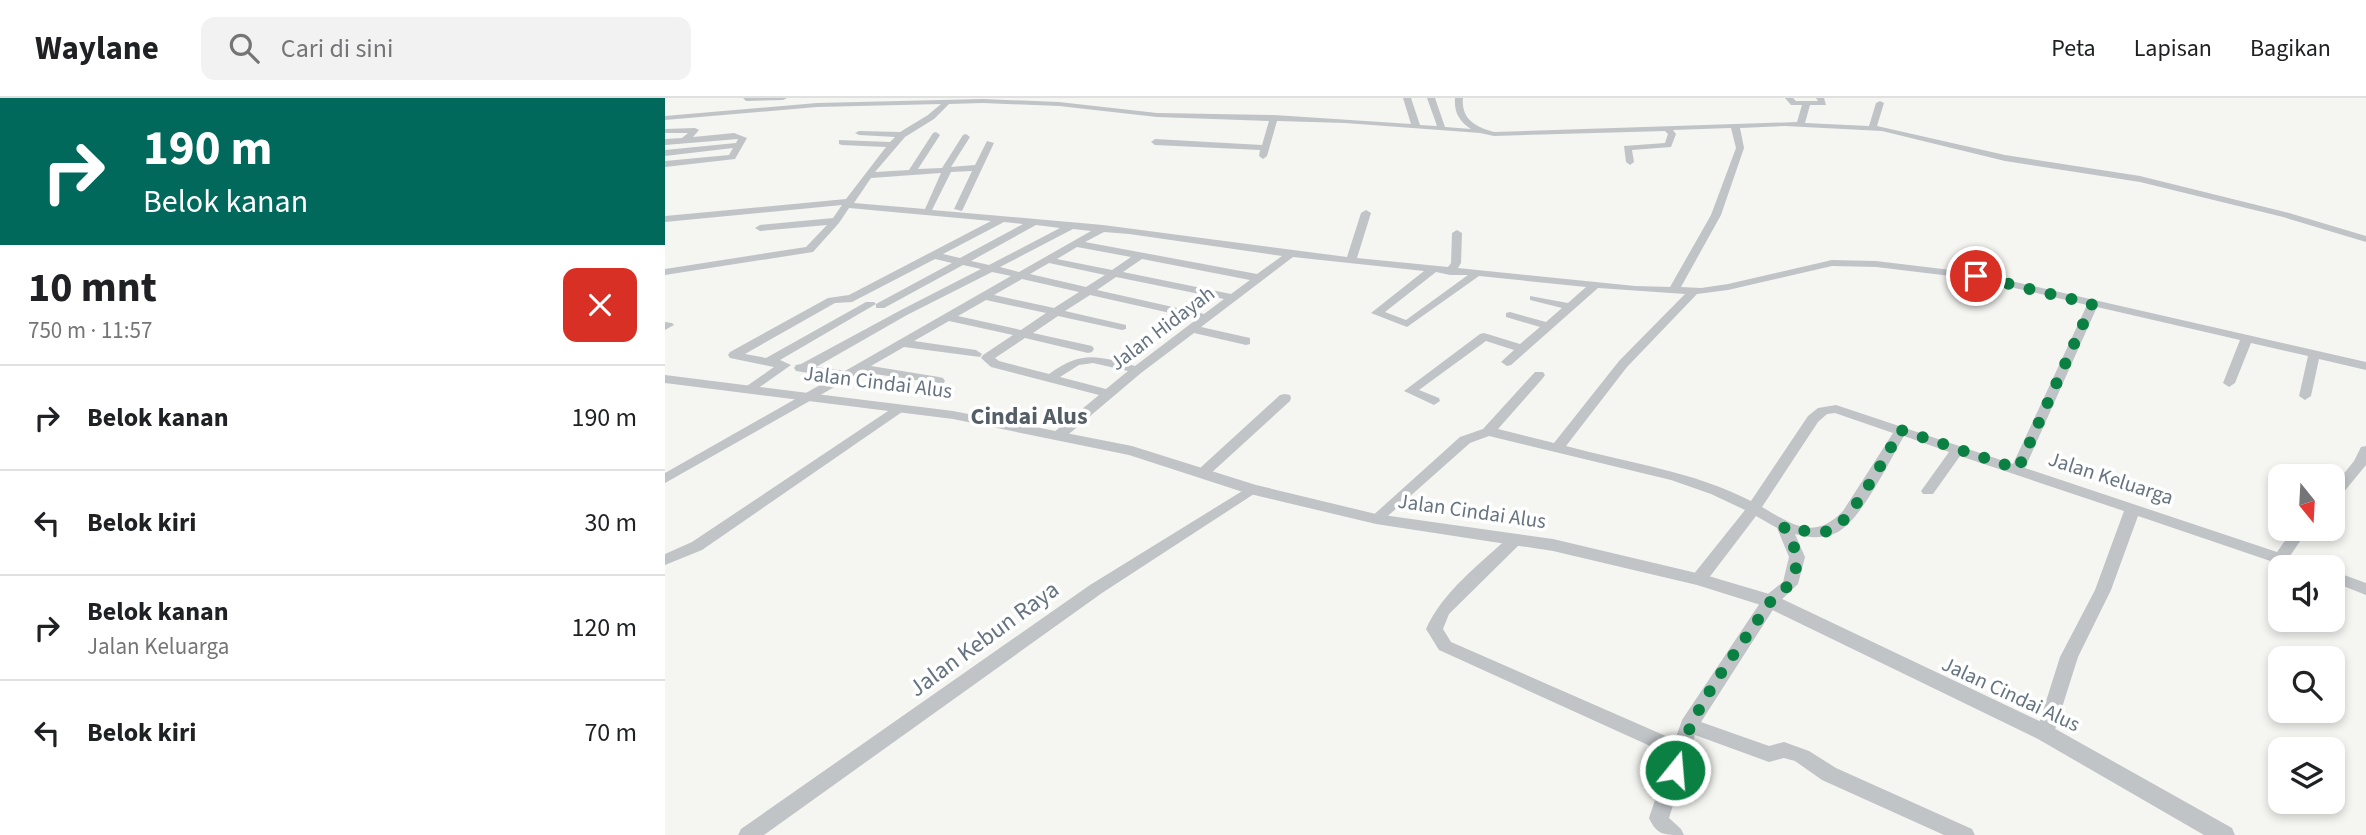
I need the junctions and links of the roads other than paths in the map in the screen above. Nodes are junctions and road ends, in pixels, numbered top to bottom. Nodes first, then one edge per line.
1 (783, 98) edge
2 (826, 98) edge
3 (1431, 98) edge
4 (1459, 98) edge
5 (1789, 98) edge
6 (1820, 98) edge
7 (746, 99) edge
8 (1407, 100) edge
9 (1055, 101) edge
10 (946, 103) junction
11 (1807, 103) junction
12 (1880, 103) dead end
13 (817, 105) junction
14 (734, 111) junction
15 (1273, 117) junction
16 (665, 118) edge
17 (1801, 124) junction
18 (1416, 126) junction
19 (1735, 126) junction
20 (1872, 128) junction
21 (1442, 129) junction
22 (1669, 130) junction
23 (665, 131) edge
24 (1482, 132) junction
25 (859, 133) dead end
26 (901, 135) junction
27 (936, 135) dead end
28 (966, 137) dead end
29 (685, 140) junction
30 (665, 142) edge
31 (842, 142) dead end
32 (990, 142) dead end
33 (1155, 142) dead end
34 (740, 145) junction
35 (891, 145) junction
36 (665, 153) edge
37 (1630, 162) dead end
38 (665, 164) edge
39 (977, 168) junction
40 (946, 171) junction
41 (911, 173) junction
42 (871, 175) junction
43 (848, 203) junction
44 (929, 208) dead end
45 (959, 209) dead end
46 (1366, 213) dead end
47 (1006, 218) junction
48 (665, 219) edge
49 (835, 221) junction
50 (1033, 223) junction
51 (1070, 226) junction
52 (760, 228) dead end
53 (1103, 229) junction
54 (1457, 233) dead end
55 (2366, 239) edge
56 (1198, 240) junction
57 (1077, 244) junction
58 (1291, 254) junction
59 (932, 255) junction
60 (1140, 256) junction
61 (1049, 260) junction
62 (1168, 261) junction
63 (1351, 261) junction
64 (960, 262) junction
65 (988, 269) junction
66 (1432, 270) junction
67 (665, 272) edge
68 (1450, 272) junction
69 (1115, 274) junction
70 (1475, 275) junction
71 (1019, 277) junction
72 (1259, 278) junction
73 (1595, 285) junction
74 (1673, 291) junction
75 (1694, 291) junction
76 (1087, 292) junction
77 (985, 296) junction
78 (848, 298) junction
79 (1233, 298) junction
80 (1534, 298) dead end
81 (2092, 304) junction
82 (875, 305) junction
83 (1570, 307) junction
84 (907, 312) junction
85 (1056, 312) junction
86 (1510, 315) dead end
87 (1206, 318) junction
88 (946, 319) junction
89 (1548, 326) junction
90 (1122, 327) dead end
91 (1192, 329) junction
92 (1023, 334) junction
93 (2246, 340) junction
94 (1246, 341) dead end
95 (902, 343) junction
96 (1088, 349) dead end
97 (1523, 349) junction
98 (976, 354) dead end
99 (2314, 355) junction
100 (768, 362) junction
101 (1507, 362) dead end
102 (785, 365) junction
103 (2366, 366) edge
104 (804, 368) junction
105 (860, 368) junction
106 (1137, 370) junction
107 (848, 375) junction
108 (1539, 375) dead end
109 (1053, 377) junction
110 (665, 379) edge
111 (939, 381) dead end
112 (2228, 383) dead end
113 (750, 388) junction
114 (1109, 394) junction
115 (2305, 396) dead end
116 (809, 397) junction
117 (1285, 398) dead end
118 (1434, 401) dead end
119 (897, 410) junction
120 (1901, 430) junction
121 (1488, 432) junction
122 (1058, 436) junction
123 (1557, 448) junction
124 (1958, 449) junction
125 (2366, 450) edge
126 (2018, 469) junction
127 (1204, 472) junction
128 (665, 479) edge
129 (2345, 481) edge
130 (1252, 489) junction
131 (1928, 491) dead end
132 (1755, 508) junction
133 (2133, 508) junction
134 (1376, 519) junction
135 (1784, 527) junction
136 (1516, 539) junction
137 (2268, 555) edge
138 (665, 560) edge
139 (1699, 579) junction
140 (2345, 581) edge
141 (2366, 589) edge
142 (1770, 601) junction
143 (1689, 725) junction
144 (2045, 733) junction
145 (1680, 751) junction
146 (748, 835) edge
147 (1674, 835) edge
148 (1965, 835) edge
149 (2224, 835) edge

1 - 7 street
2 - 13 street
3 - 8 street
3 - 21 street
4 - 24 street
5 - 11 street
6 - 11 street
7 - 14 street
8 - 18 street
9 - 10 street
9 - 15 street
10 - 13 street
10 - 26 street
11 - 17 street
12 - 20 street
13 - 14 street
14 - 16 street
15 - 18 street
15 - 33 street
17 - 19 street
17 - 20 street
18 - 21 street
19 - 22 street
19 - 74 street
20 - 55 street
21 - 24 street
22 - 24 street
22 - 37 street
23 - 29 street
25 - 26 street
26 - 35 street
27 - 41 street
28 - 40 street
29 - 30 street
29 - 34 street
31 - 35 street
32 - 39 street
34 - 36 street
34 - 38 street
35 - 42 street
39 - 40 street
39 - 45 street
40 - 41 street
40 - 44 street
41 - 42 street
42 - 43 street
43 - 47 street
43 - 48 street
43 - 49 street
46 - 63 street
47 - 50 street
47 - 59 street
49 - 52 street
49 - 67 street
50 - 51 street
50 - 64 street
51 - 53 street
51 - 65 street
53 - 56 street
53 - 57 street
54 - 68 street
56 - 58 street
56 - 62 street
57 - 60 street
57 - 61 street
58 - 63 street
58 - 72 street, Jalan Hidayah
59 - 64 street
59 - 78 street
60 - 62 street
60 - 69 street
61 - 69 street
61 - 71 street
62 - 72 street
63 - 66 street
64 - 65 street
64 - 82 street
65 - 71 street
65 - 84 street
66 - 68 street
66 - 70 street
68 - 70 street
69 - 76 street
69 - 79 street
70 - 73 street
71 - 76 street
71 - 77 street
72 - 79 street, Jalan Hidayah
73 - 74 street
73 - 83 street
74 - 75 street
75 - 81 street
75 - 123 street
76 - 85 street
76 - 87 street
77 - 85 street
77 - 88 street
78 - 82 street
78 - 100 street
79 - 87 street, Jalan Hidayah
80 - 83 street
81 - 93 street
81 - 126 street
82 - 84 street
82 - 100 street
83 - 89 street
84 - 88 street
84 - 104 street
85 - 90 street
85 - 92 street
86 - 89 street
87 - 91 street, Jalan Hidayah
88 - 92 street
88 - 95 street
89 - 97 street
91 - 94 street
91 - 106 street, Jalan Hidayah
92 - 96 street
92 - 109 street
93 - 99 street
93 - 112 street
95 - 98 street
95 - 105 street
97 - 101 street
97 - 118 street
99 - 103 street
99 - 115 street
100 - 102 street
102 - 104 street
102 - 113 street
104 - 107 street
105 - 107 street
105 - 111 street
106 - 109 street
106 - 114 street, Jalan Hidayah
107 - 116 street
108 - 121 street
109 - 114 street
110 - 113 street, Jalan Cindai Alus
113 - 116 street, Jalan Cindai Alus
114 - 122 street, Jalan Hidayah
116 - 119 street, Jalan Cindai Alus
116 - 128 street
117 - 127 street
119 - 122 street, Jalan Cindai Alus
119 - 138 street
120 - 124 street, Jalan Keluarga
120 - 132 street, Jalan Keluarga
120 - 135 street
121 - 123 street
121 - 134 street
122 - 127 street, Jalan Cindai Alus
123 - 132 street
124 - 126 street, Jalan Keluarga
124 - 131 street
125 - 129 street
126 - 133 street, Jalan Keluarga
127 - 130 street, Jalan Cindai Alus
130 - 134 street, Jalan Cindai Alus
130 - 146 street, Jalan Kebun Raya
132 - 135 street
132 - 139 street, Jalan Keluarga
133 - 137 street, Jalan Keluarga
133 - 144 street
134 - 136 street, Jalan Cindai Alus
135 - 142 street
136 - 139 street, Jalan Cindai Alus
136 - 145 street
139 - 142 street, Jalan Cindai Alus
140 - 141 street
142 - 143 street
142 - 144 street, Jalan Cindai Alus
143 - 145 street
143 - 148 street
144 - 149 street, Jalan Cindai Alus
145 - 147 street

